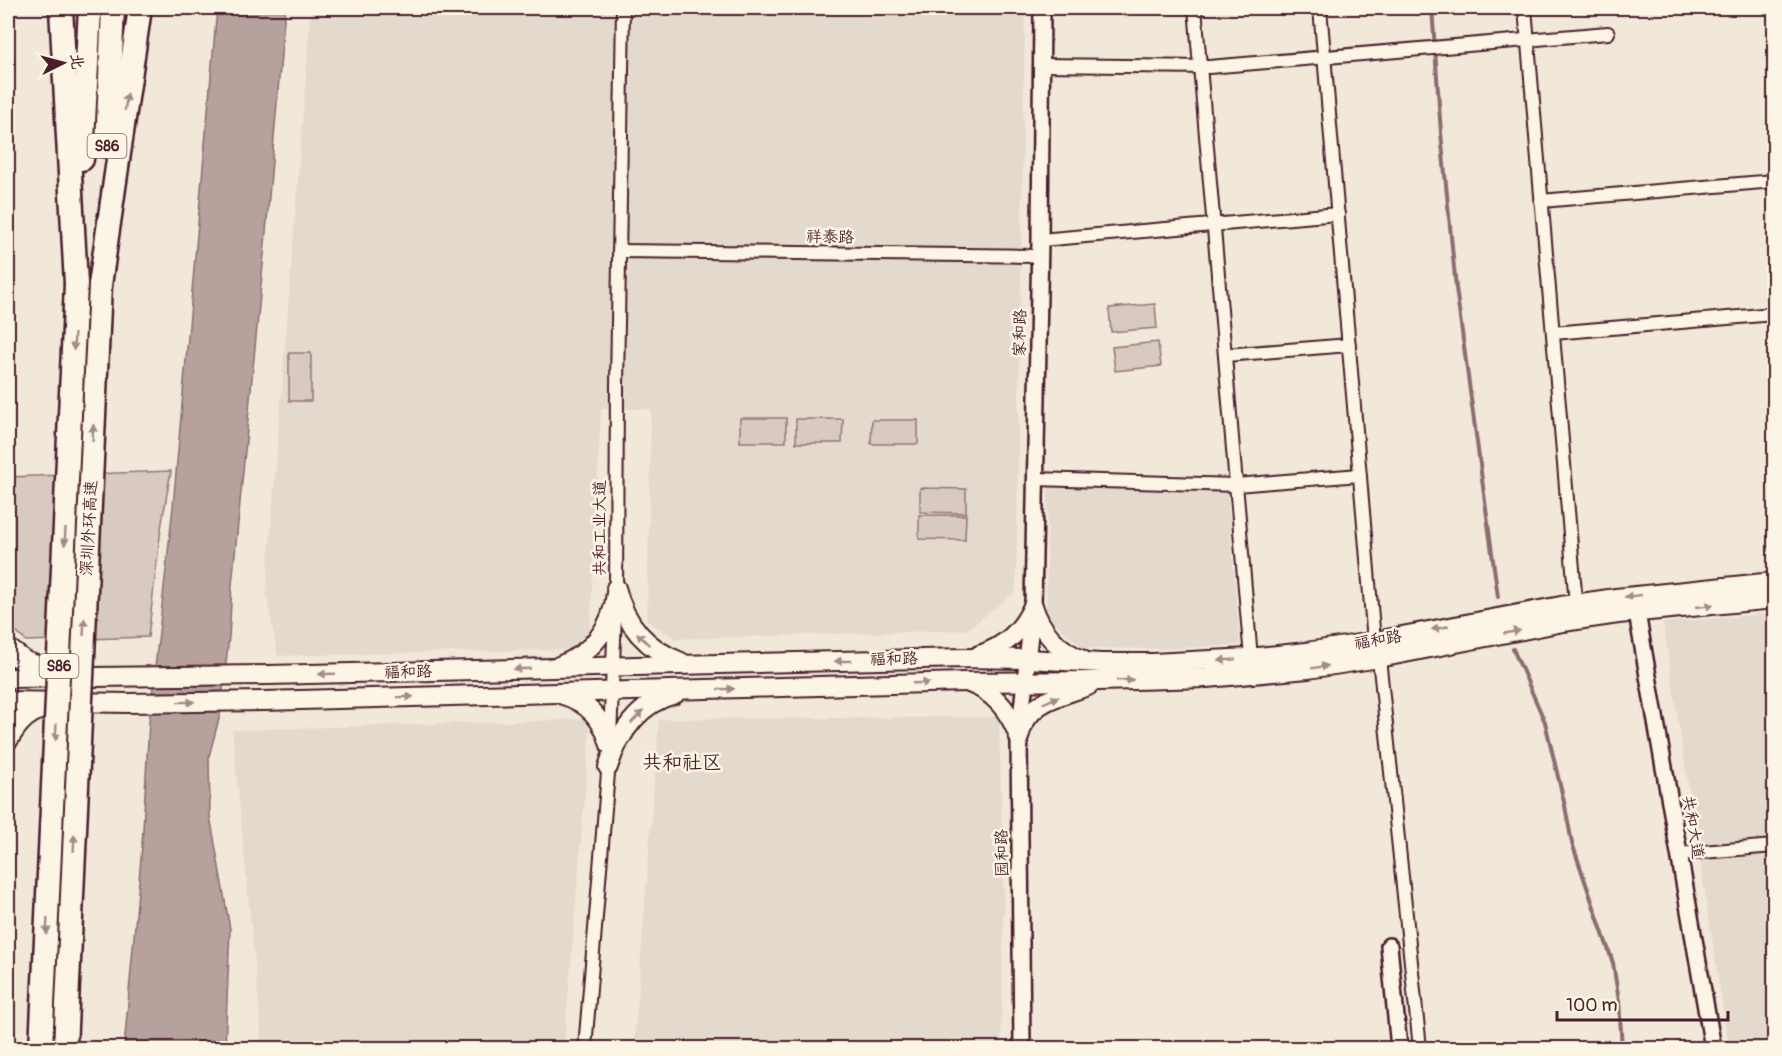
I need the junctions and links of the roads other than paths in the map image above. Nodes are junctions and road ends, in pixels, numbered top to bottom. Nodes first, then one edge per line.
1 (61, 8) edge
2 (90, 8) edge
3 (113, 8) edge
4 (140, 8) edge
5 (623, 8) edge
6 (1042, 8) edge
7 (1196, 8) edge
8 (1320, 8) edge
9 (1525, 8) edge
10 (1608, 33) dead end
11 (1528, 40) junction
12 (1324, 57) junction
13 (1041, 66) junction
14 (1201, 67) junction
15 (1774, 181) edge
16 (1542, 201) junction
17 (1338, 214) junction
18 (1214, 225) junction
19 (1040, 240) junction
20 (619, 251) junction
21 (1040, 256) junction
22 (76, 284) junction
23 (100, 285) junction
24 (1774, 314) edge
25 (1553, 333) junction
26 (1348, 345) junction
27 (1225, 355) junction
28 (1360, 475) junction
29 (1035, 479) junction
30 (1236, 485) junction
31 (1774, 582) edge
32 (616, 588) junction
33 (1774, 599) edge
34 (1576, 604) junction
35 (1033, 606) junction
36 (1637, 613) junction
37 (8, 648) edge
38 (1376, 649) junction
39 (964, 658) junction
40 (1027, 658) junction
41 (1251, 658) junction
42 (1091, 662) junction
43 (694, 665) junction
44 (613, 666) junction
45 (549, 668) junction
46 (67, 677) junction
47 (8, 678) edge
48 (1025, 681) junction
49 (1099, 681) junction
50 (965, 682) junction
51 (695, 690) junction
52 (612, 692) junction
53 (549, 694) junction
54 (8, 701) edge
55 (66, 702) junction
56 (1019, 737) junction
57 (8, 739) edge
58 (610, 746) junction
59 (608, 767) junction
60 (1774, 846) edge
61 (1679, 854) junction
62 (1389, 946) dead end
63 (41, 1048) edge
64 (65, 1048) edge
65 (585, 1048) edge
66 (1022, 1048) edge
67 (1399, 1048) edge
68 (1420, 1048) edge
69 (1713, 1048) edge

1 - 22 highway
2 - 22 highway, 深圳外环高速 / S86
3 - 23 highway, 深圳外环高速 / S86
23 -> 4 highway
5 - 20 street, 共和工业大道
6 - 13 street, 家和路
7 - 14 street
8 - 12 street
9 - 11 street
10 - 11 street
11 - 12 street
11 - 16 street
12 - 14 street
12 - 17 street
13 - 14 street
13 - 19 street, 家和路
14 - 18 street
15 - 16 street
16 - 25 street
17 - 18 street
17 - 26 street
18 - 19 street
18 - 27 street
19 - 21 street, 家和路
20 - 21 street, 祥泰路
20 - 32 street, 共和工业大道
21 - 29 street, 家和路
22 -> 63 highway, 深圳外环高速 / S86, bridge
64 -> 23 highway, 深圳外环高速 / S86, bridge
24 - 25 street
25 - 34 street
26 - 27 street
26 - 28 street
27 - 30 street
28 - 30 street
28 - 38 street
29 - 30 street
29 - 35 street, 家和路
30 - 41 street
31 -> 34 main road, 福和路
43 -> 32 main road
32 - 44 street, 共和工业大道
32 - 45 main road
36 -> 33 main road, 福和路
34 -> 38 main road, 福和路
35 - 39 main road
35 - 40 street, 家和路
35 - 42 main road
38 -> 36 main road, 福和路
36 - 61 street, 共和大道
37 - 46 main road
38 - 41 main road, 福和路
49 -> 38 main road, 福和路
38 - 68 street
39 - 40 main road, 福和路
39 -> 43 main road, 福和路
40 - 42 main road, 福和路
40 - 48 street, 园和路
41 -> 42 main road, 福和路
43 - 44 main road, 福和路
44 - 45 main road, 福和路
44 - 52 street, 共和工业大道
45 -> 46 main road, 福和路
46 - 47 main road, 福和路
48 - 49 main road, 福和路
48 - 50 main road, 福和路
48 - 56 street, 园和路
56 -> 49 main road
51 -> 50 main road, 福和路
50 - 56 main road
51 - 52 main road, 福和路
59 -> 51 main road
52 - 53 main road, 福和路
52 - 58 street, 共和工业大道
55 -> 53 main road, 福和路
53 - 58 main road
54 - 55 main road, 福和路
55 - 57 main road
56 - 66 street, 园和路
58 - 59 street, 共和工业大道
59 - 65 street, 共和工业大道
60 - 61 street
61 - 69 street, 共和大道
62 - 67 street

